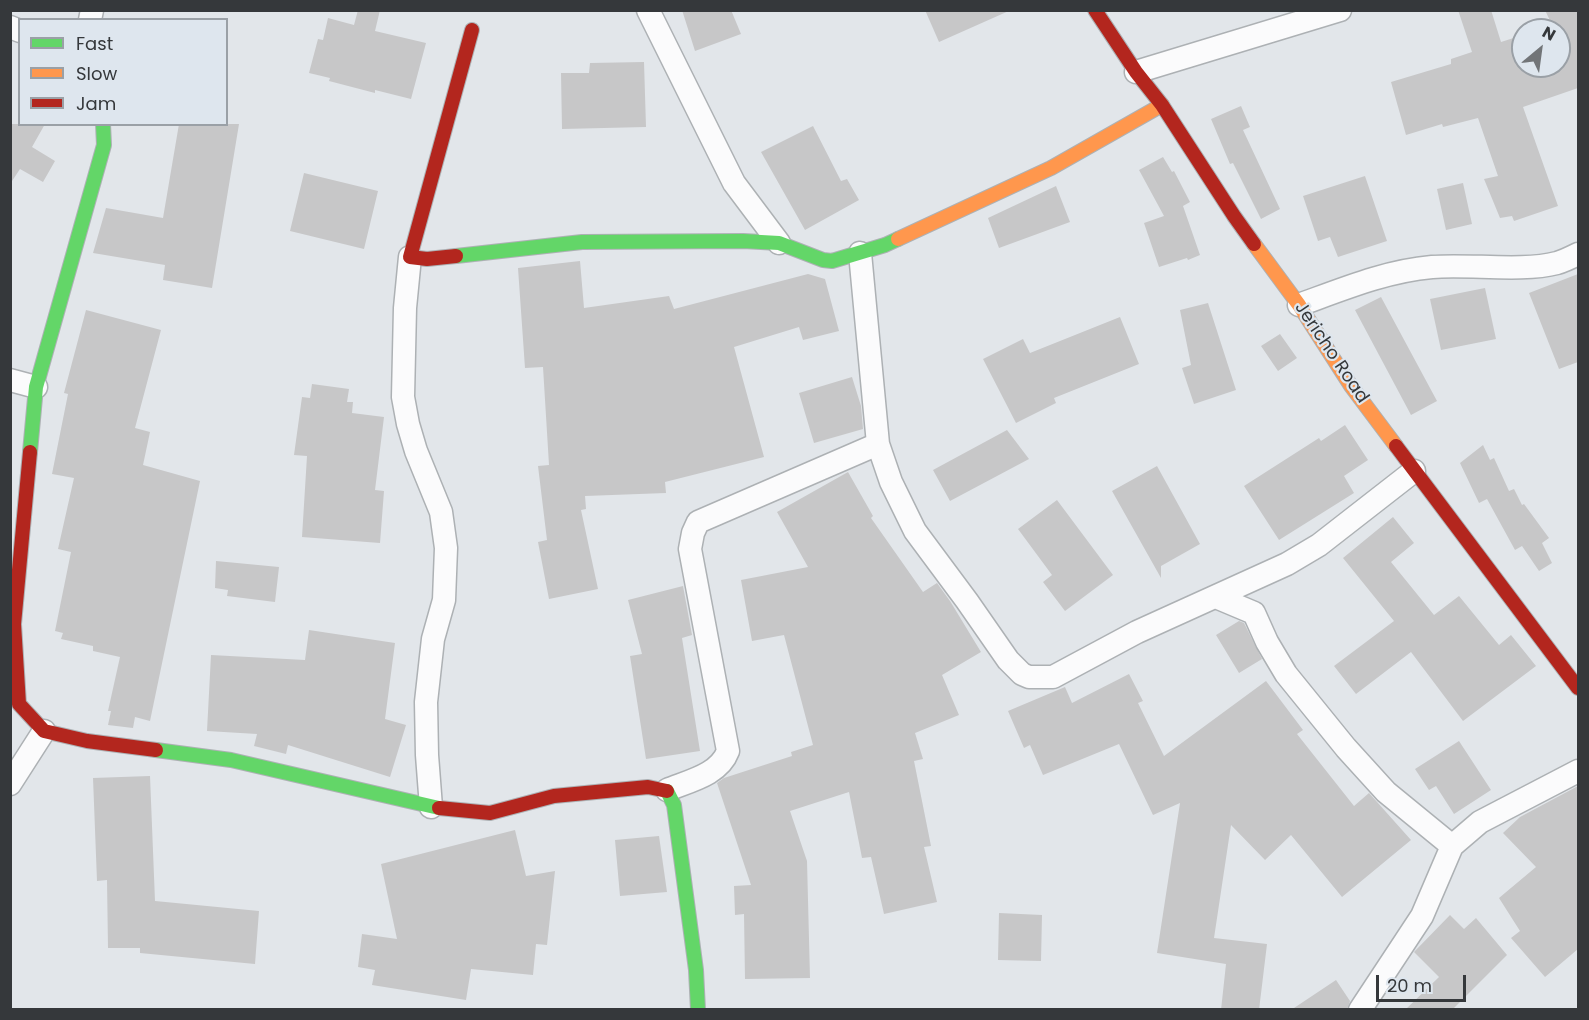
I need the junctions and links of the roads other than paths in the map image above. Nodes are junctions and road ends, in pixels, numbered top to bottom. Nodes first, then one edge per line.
1 (648, 10) edge
2 (1095, 10) edge
3 (1340, 10) edge
4 (472, 30) dead end
5 (1136, 72) junction
6 (1162, 105) junction
7 (103, 126) edge
8 (779, 243) junction
9 (860, 253) junction
10 (1578, 254) edge
11 (410, 257) junction
12 (1299, 305) junction
13 (10, 380) edge
14 (36, 387) junction
15 (878, 444) junction
16 (1414, 471) junction
17 (1270, 572) junction
18 (1216, 597) junction
19 (1254, 613) junction
20 (1578, 688) edge
21 (44, 730) junction
22 (1578, 771) edge
23 (10, 784) edge
24 (667, 789) junction
25 (431, 807) junction
26 (1452, 846) junction
27 (698, 1010) edge
28 (1360, 1010) edge

1 - 8 street
2 - 5 street, Jericho Road
3 - 5 street
4 - 11 street
5 - 6 street, Jericho Road
6 - 9 street
6 - 12 street, Jericho Road
7 - 14 street
8 - 9 street
8 - 11 street
9 - 15 street
10 - 12 street
11 - 25 street
12 - 16 street, Jericho Road
13 - 14 street
14 - 21 street
15 - 18 street
15 - 24 street
16 - 17 street
16 - 20 street, Jericho Road
17 - 18 street
17 - 19 street
18 - 19 street
19 - 26 street
21 - 23 street
21 - 25 street
22 - 26 street
24 - 25 street
24 - 27 street
26 - 28 street

